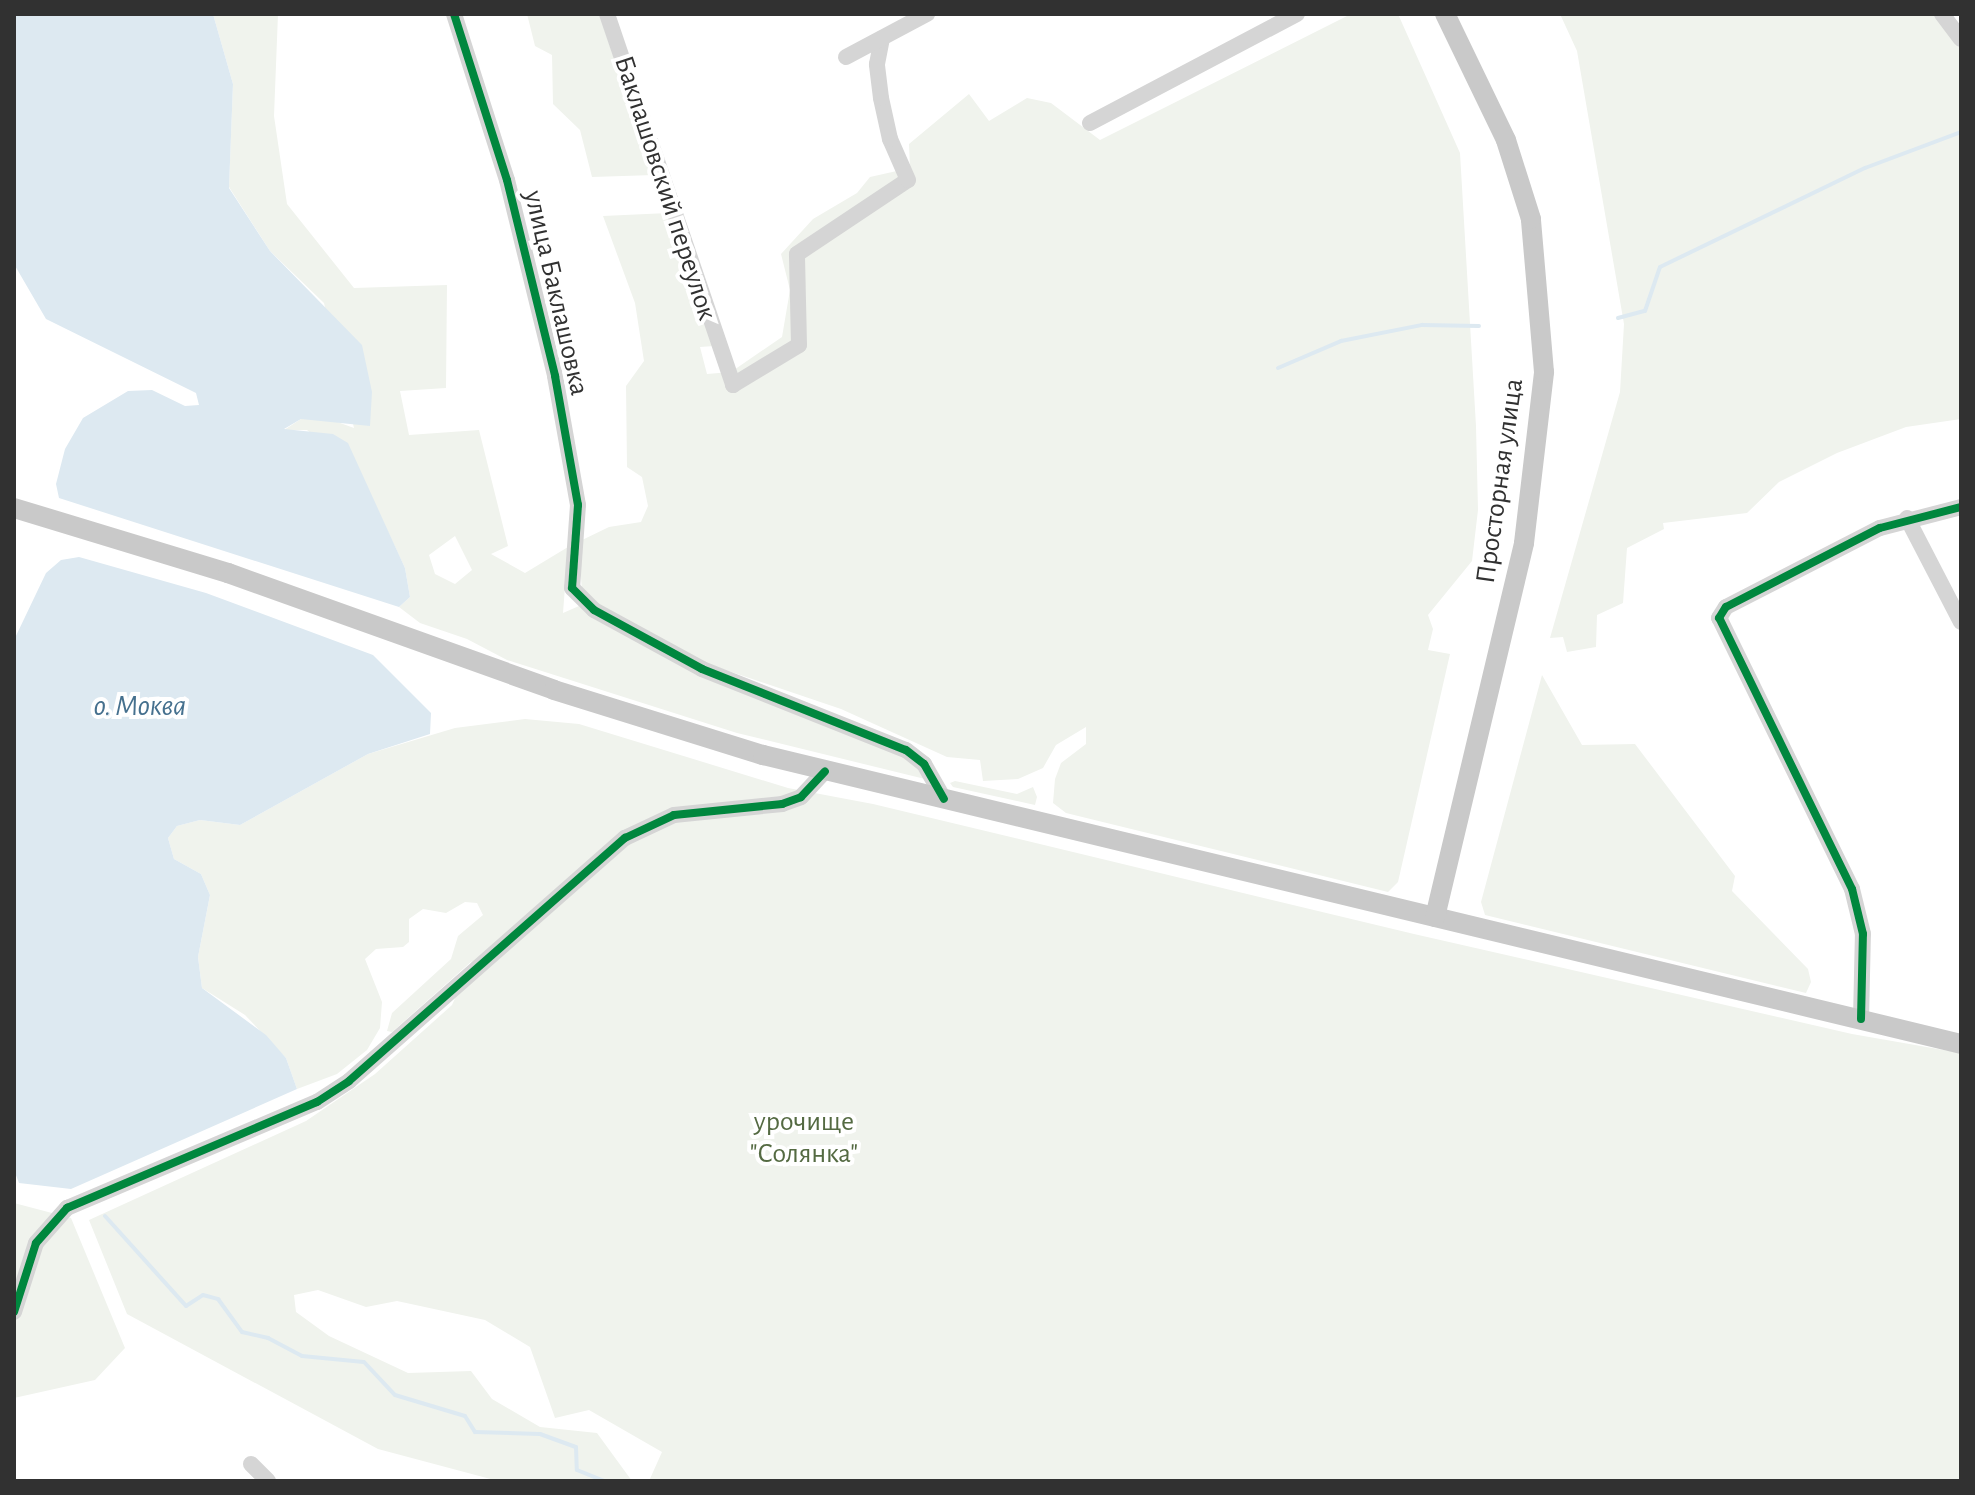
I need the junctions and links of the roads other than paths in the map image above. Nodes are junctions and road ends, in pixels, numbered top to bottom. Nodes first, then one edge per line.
1 (454, 14) edge
2 (607, 14) edge
3 (927, 14) edge
4 (1297, 14) edge
5 (1445, 14) edge
6 (1942, 14) edge
7 (882, 38) junction
8 (1961, 39) edge
9 (846, 57) dead end
10 (1090, 123) dead end
11 (1961, 507) edge
12 (14, 508) edge
13 (1907, 518) junction
14 (1961, 622) edge
15 (825, 771) junction
16 (944, 799) junction
17 (1435, 917) junction
18 (1856, 1018) junction
19 (1961, 1044) edge
20 (14, 1312) edge
21 (251, 1464) dead end
22 (268, 1481) edge

1 - 16 street, улица Баклашовка
2 - 7 street, Баклашовский переулок
3 - 7 street
4 - 10 street
5 - 17 main road, Просторная улица
6 - 8 street
7 - 9 street
11 - 13 street
12 - 15 main road
13 - 14 street
13 - 18 street
15 - 16 main road
15 - 20 street
16 - 17 main road
17 - 18 main road
18 - 19 main road
21 - 22 street

